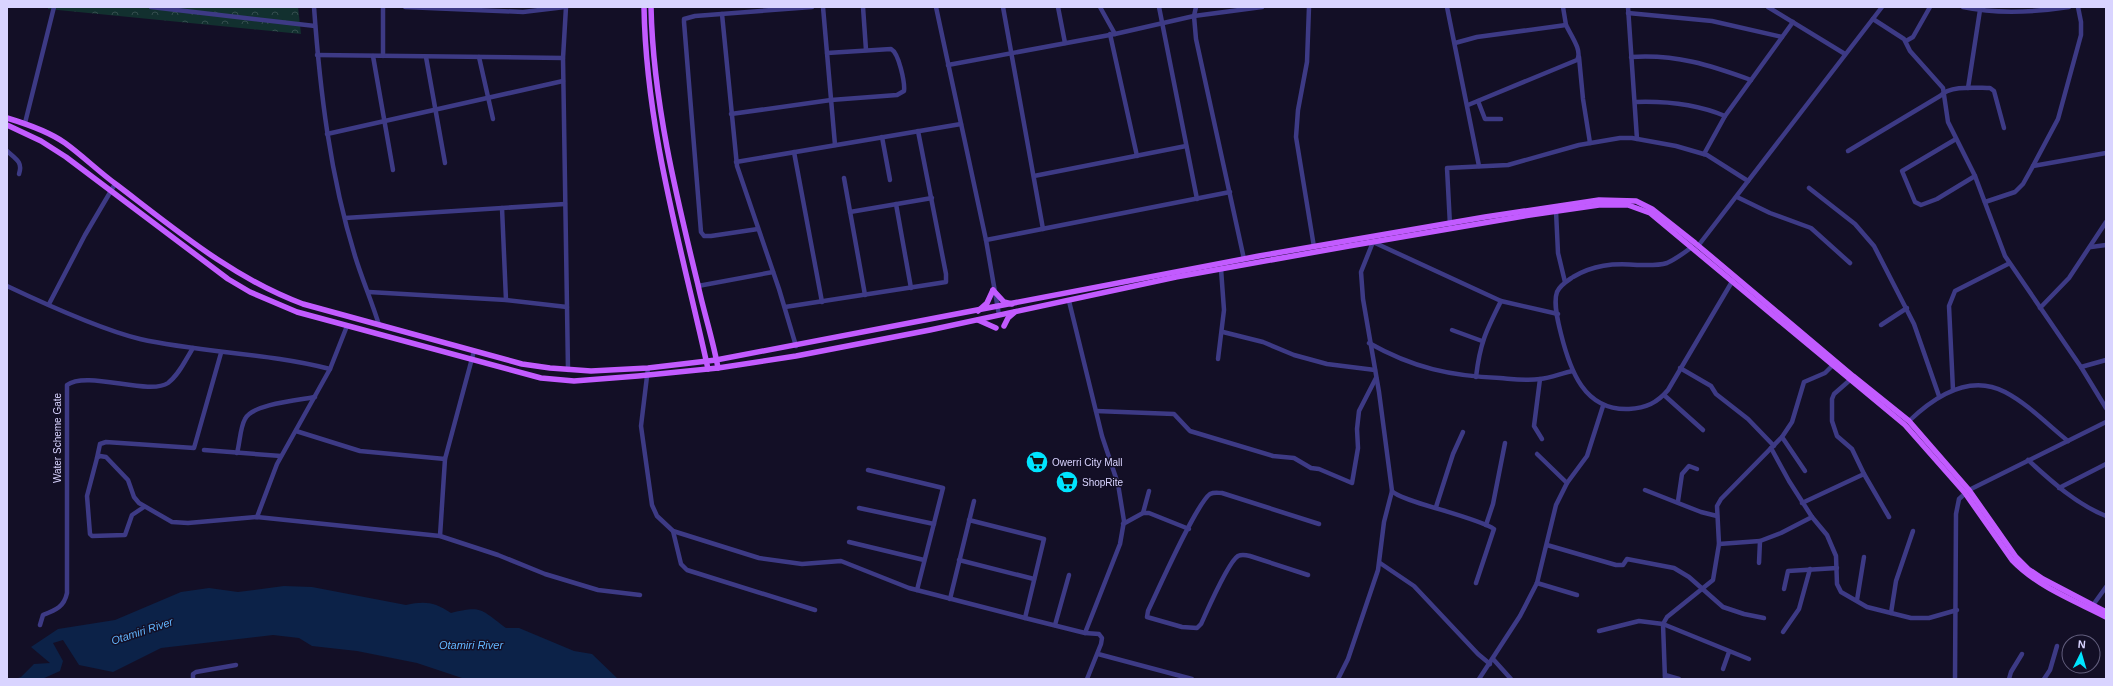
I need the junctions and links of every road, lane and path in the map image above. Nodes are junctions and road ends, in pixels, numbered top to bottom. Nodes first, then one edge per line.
1 (54, 7) edge
2 (151, 7) edge
3 (314, 7) edge
4 (383, 7) edge
5 (405, 7) edge
6 (566, 7) edge
7 (644, 7) edge
8 (651, 7) edge
9 (812, 7) edge
10 (823, 7) edge
11 (863, 7) edge
12 (936, 7) edge
13 (1003, 7) edge
14 (1058, 7) edge
15 (1100, 7) edge
16 (1159, 7) edge
17 (1196, 7) edge
18 (1255, 7) edge
19 (1262, 7) edge
20 (1309, 7) edge
21 (1447, 7) edge
22 (1563, 7) edge
23 (1628, 7) edge
24 (1768, 7) edge
25 (1882, 7) edge
26 (1930, 7) edge
27 (1963, 7) edge
28 (2070, 7) edge
29 (2078, 7) edge
30 (1980, 10) junction
31 (1628, 13) junction
32 (722, 14) junction
33 (1194, 16) junction
34 (1873, 19) junction
35 (1792, 22) junction
36 (1162, 23) junction
37 (1566, 25) junction
38 (315, 26) junction
39 (1112, 34) junction
40 (1782, 37) junction
41 (1906, 41) junction
42 (1065, 43) junction
43 (1455, 43) junction
44 (866, 50) junction
45 (827, 53) junction
46 (1012, 53) junction
47 (1845, 54) junction
48 (317, 55) junction
49 (373, 56) junction
50 (382, 56) junction
51 (426, 57) junction
52 (479, 57) junction
53 (1579, 57) junction
54 (563, 58) junction
55 (1631, 58) junction
56 (948, 65) junction
57 (1751, 80) junction
58 (563, 81) junction
59 (1968, 88) junction
60 (1944, 92) junction
61 (488, 98) junction
62 (831, 100) junction
63 (1478, 101) junction
64 (1636, 102) junction
65 (1468, 105) junction
66 (435, 110) junction
67 (731, 114) junction
68 (1726, 116) junction
69 (7, 118) edge
70 (493, 119) dead end
71 (1501, 119) dead end
72 (385, 121) junction
73 (25, 123) junction
74 (961, 124) junction
75 (7, 125) edge
76 (2004, 128) dead end
77 (918, 130) junction
78 (328, 134) junction
79 (882, 137) junction
80 (1637, 139) junction
81 (1956, 139) junction
82 (1590, 143) junction
83 (835, 145) junction
84 (1186, 146) junction
85 (7, 151) edge
86 (1848, 151) dead end
87 (794, 152) junction
88 (2106, 153) edge
89 (1704, 154) junction
90 (1137, 156) junction
91 (736, 162) junction
92 (445, 164) dead end
93 (1479, 166) junction
94 (2033, 166) junction
95 (393, 170) dead end
96 (19, 174) dead end
97 (1034, 176) junction
98 (1975, 176) junction
99 (844, 178) dead end
100 (890, 180) dead end
101 (1748, 181) junction
102 (115, 184) junction
103 (1809, 188) dead end
104 (111, 191) junction
105 (1230, 192) junction
106 (1737, 197) junction
107 (932, 198) junction
108 (1197, 199) junction
109 (1985, 202) junction
110 (565, 204) junction
111 (896, 204) junction
112 (502, 208) junction
113 (1556, 211) junction
114 (850, 212) junction
115 (1530, 212) junction
116 (345, 218) junction
117 (2106, 222) edge
118 (1450, 226) junction
119 (758, 228) junction
120 (1044, 229) junction
121 (986, 240) junction
122 (1373, 242) junction
123 (2106, 245) edge
124 (1695, 246) junction
125 (1314, 247) junction
126 (2091, 247) junction
127 (1292, 253) junction
128 (1244, 259) junction
129 (1850, 263) dead end
130 (2008, 264) junction
131 (1222, 269) junction
132 (774, 272) junction
133 (1176, 275) junction
134 (1733, 280) junction
135 (1565, 282) junction
136 (7, 286) edge
137 (698, 286) junction
138 (911, 288) junction
139 (993, 290) junction
140 (369, 292) junction
141 (865, 295) junction
142 (506, 300) junction
143 (1069, 301) junction
144 (1501, 301) junction
145 (822, 302) junction
146 (49, 304) junction
147 (1012, 304) junction
148 (567, 307) junction
149 (785, 307) junction
150 (997, 307) junction
151 (1907, 308) junction
152 (2040, 308) junction
153 (978, 311) junction
154 (1015, 312) junction
155 (1558, 314) junction
156 (998, 315) junction
157 (976, 320) junction
158 (379, 325) junction
159 (1881, 325) dead end
160 (347, 326) junction
161 (1004, 326) dead end
162 (996, 328) dead end
163 (1452, 330) dead end
164 (1223, 332) junction
165 (1482, 340) junction
166 (1369, 343) junction
167 (796, 346) junction
168 (193, 348) junction
169 (474, 351) junction
170 (221, 353) junction
171 (1218, 359) dead end
172 (472, 360) junction
173 (716, 360) junction
174 (2106, 360) edge
175 (707, 361) junction
176 (1833, 365) junction
177 (2081, 367) junction
178 (648, 368) junction
179 (718, 368) junction
180 (1680, 368) junction
181 (330, 369) junction
182 (708, 369) junction
183 (568, 370) junction
184 (1375, 370) junction
185 (1573, 371) junction
186 (648, 375) junction
187 (1476, 377) junction
188 (1376, 378) junction
189 (1540, 379) junction
190 (1850, 380) junction
191 (1953, 390) junction
192 (1664, 394) junction
193 (1939, 396) junction
194 (315, 397) junction
195 (1603, 406) junction
196 (2106, 408) edge
197 (1096, 412) junction
198 (1909, 421) junction
199 (2106, 422) edge
200 (1703, 430) dead end
201 (296, 431) junction
202 (1463, 432) dead end
203 (1782, 437) junction
204 (1542, 439) dead end
205 (2068, 441) junction
206 (1505, 443) dead end
207 (1772, 447) junction
208 (204, 450) dead end
209 (237, 453) junction
210 (1537, 454) dead end
211 (281, 456) junction
212 (97, 458) junction
213 (445, 459) junction
214 (2028, 460) junction
215 (2106, 464) edge
216 (868, 470) dead end
217 (1697, 470) dead end
218 (1806, 471) dead end
219 (1864, 474) junction
220 (1567, 483) junction
221 (2059, 488) junction
222 (1645, 490) dead end
223 (1149, 491) dead end
224 (1392, 491) junction
225 (1967, 491) junction
226 (974, 501) dead end
227 (1678, 501) junction
228 (1802, 504) junction
229 (144, 506) junction
230 (1436, 507) junction
231 (859, 508) dead end
232 (1143, 513) junction
233 (1716, 516) junction
234 (2106, 516) edge
235 (257, 517) junction
236 (1812, 517) junction
237 (1889, 517) dead end
238 (970, 520) junction
239 (934, 524) junction
240 (1123, 524) junction
241 (1319, 524) dead end
242 (1486, 525) junction
243 (1188, 529) junction
244 (673, 531) junction
245 (1913, 531) dead end
246 (440, 536) junction
247 (1760, 540) junction
248 (849, 542) dead end
249 (1719, 544) junction
250 (1547, 545) junction
251 (1864, 557) dead end
252 (924, 560) junction
253 (960, 560) junction
254 (1380, 563) junction
255 (1759, 563) dead end
256 (1837, 568) junction
257 (1810, 569) junction
258 (1069, 575) dead end
259 (1308, 575) dead end
260 (1034, 579) junction
261 (1476, 583) dead end
262 (1537, 583) junction
263 (2106, 587) edge
264 (1784, 589) dead end
265 (917, 590) junction
266 (1702, 590) junction
267 (640, 595) dead end
268 (1577, 595) dead end
269 (950, 598) junction
270 (1857, 600) junction
271 (2093, 605) junction
272 (815, 610) dead end
273 (1957, 610) junction
274 (2106, 612) edge
275 (1891, 613) junction
276 (2106, 617) edge
277 (1025, 618) junction
278 (1764, 618) dead end
279 (1663, 624) junction
280 (40, 625) dead end
281 (1055, 625) junction
282 (1599, 631) dead end
283 (1783, 632) dead end
284 (1085, 633) junction
285 (2056, 646) dead end
286 (1729, 652) junction
287 (1098, 654) junction
288 (2022, 654) dead end
289 (1493, 659) junction
290 (1749, 659) dead end
291 (1490, 664) junction
292 (236, 665) dead end
293 (1723, 669) dead end
294 (1665, 677) edge
295 (193, 679) edge
296 (1087, 679) edge
297 (1192, 679) edge
298 (1338, 679) edge
299 (1479, 679) edge
300 (1511, 679) edge
301 (1679, 679) edge
302 (1955, 679) edge
303 (2009, 679) edge
304 (2044, 679) edge

1 - 73 street
2 - 38 street
3 - 38 street
4 - 50 street
5 - 6 street
6 - 54 street
7 - 175 main road
8 - 137 main road
9 - 32 street
10 - 45 street
11 - 44 street
12 - 56 street
13 - 46 street
14 - 42 street
15 - 39 street
16 - 36 street
17 - 33 street
18 - 19 street
18 - 33 street
20 - 125 street
21 - 43 street
22 - 37 street
23 - 31 street
24 - 35 street
25 - 34 street
26 - 41 street
27 - 30 street
28 - 30 street
29 - 94 street
30 - 59 street
31 - 40 street
31 - 55 street
32 - 67 street
32 - 119 street
33 - 36 street
33 - 105 street
34 - 41 street
34 - 47 street
35 - 40 street
35 - 47 street
36 - 39 street
36 - 84 street
37 - 43 street
37 - 53 street
38 - 48 street
39 - 42 street
39 - 90 street
40 - 57 street
41 - 60 street
42 - 46 street
43 - 65 street
44 - 45 street
44 - 62 street
45 - 62 street
46 - 56 street
46 - 97 street
47 - 101 street
48 - 49 street
48 - 78 street
49 - 50 street
49 - 72 street
50 - 51 street
51 - 52 street
51 - 66 street
52 - 54 street
52 - 61 street
53 - 63 street
53 - 82 street
54 - 58 street
55 - 57 street
55 - 64 street
56 - 74 street
57 - 68 street
58 - 61 street
58 - 110 street
59 - 60 street
59 - 76 street
60 - 81 street
60 - 86 street
61 - 66 street
61 - 70 street
62 - 67 street
62 - 83 street
63 - 65 street
63 - 71 street
64 - 68 street
64 - 80 street
65 - 93 street
66 - 72 street
66 - 92 street
67 - 91 street
68 - 89 street
69 - 73 main road
72 - 78 street
72 - 95 street
73 - 102 main road
74 - 77 street
74 - 121 street
75 - 104 main road
77 - 79 street
77 - 107 street
78 - 116 street
79 - 83 street
79 - 100 street
80 - 82 street
80 - 89 street
81 - 98 street
81 - 98 street
82 - 93 street
83 - 87 street
84 - 90 street
84 - 108 street
85 - 96 street
87 - 91 street
87 - 145 street
88 - 94 street
89 - 101 street
90 - 97 street
91 - 119 street
93 - 118 street
94 - 109 street
97 - 120 street
98 - 109 street
99 - 114 street
101 - 106 street
102 - 104 street
102 - 158 main road
103 - 151 street
104 - 146 street
104 - 160 main road
105 - 108 street
105 - 128 street
106 - 124 street
106 - 129 street
107 - 111 street
107 - 138 street
108 - 120 street
109 - 130 street
110 - 112 street
110 - 148 street
111 - 114 street
111 - 138 street
112 - 116 street
112 - 142 street
113 - 115 main road
113 - 124 main road
113 - 135 street
114 - 141 street
115 - 118 main road
115 - 124 main road
116 - 140 street
117 - 126 street
118 - 122 main road
118 - 125 main road
119 - 132 street
120 - 121 street
121 - 139 street
122 - 127 main road
122 - 144 street
122 - 166 street
123 - 126 street
124 - 134 main road
124 - 135 street
124 - 198 main road
125 - 127 main road
126 - 152 street
127 - 128 main road
127 - 131 main road
128 - 133 main road
130 - 152 street
130 - 191 street
131 - 133 main road
131 - 164 street
132 - 137 street
132 - 149 street
133 - 143 main road
133 - 147 main road
134 - 176 main road
134 - 180 street
135 - 155 street
136 - 146 street
137 - 173 main road
138 - 141 street
139 - 147 main road
139 - 150 street
139 - 153 main road
140 - 142 street
140 - 158 street
141 - 145 street
142 - 148 street
143 - 154 main road
143 - 197 street
144 - 155 street
144 - 165 street
145 - 149 street
146 - 168 street
147 - 150 main road
148 - 183 street
149 - 167 street
150 - 153 main road
150 - 156 street
151 - 159 street
151 - 193 street
152 - 177 street
153 - 167 main road
154 - 156 main road
154 - 161 main road
155 - 185 street
156 - 157 main road
157 - 162 main road
157 - 179 main road
158 - 169 main road
160 - 172 main road
160 - 181 street
163 - 165 street
164 - 171 street
164 - 184 street
165 - 187 street
166 - 184 street
166 - 187 street
167 - 173 main road
168 - 170 street
168 - 280 street, Water Scheme Gate
169 - 172 street
169 - 183 main road
170 - 181 street
170 - 212 street
172 - 186 main road
172 - 213 street
173 - 175 main road
173 - 179 main road
174 - 177 street
175 - 178 main road
175 - 182 main road
176 - 190 main road
176 - 203 street
177 - 196 street
178 - 183 main road
178 - 186 street
179 - 182 main road
180 - 192 street
180 - 207 street
181 - 194 street
182 - 186 main road
184 - 188 street
185 - 189 street
185 - 195 street
186 - 244 street
187 - 189 street
188 - 197 street
188 - 224 street
189 - 204 street
190 - 219 street
190 - 225 main road
191 - 193 street
191 - 205 street
192 - 195 street
192 - 200 street
193 - 198 street
194 - 201 street
194 - 209 street
195 - 220 street
197 - 240 street
198 - 225 main road
199 - 205 street
201 - 211 street
201 - 213 street
202 - 230 street
203 - 207 street
203 - 218 street
205 - 214 street
206 - 242 street
207 - 228 street
207 - 233 street
208 - 209 street
209 - 211 street
210 - 220 street
211 - 235 street
212 - 229 street
212 - 229 street
213 - 246 street
214 - 221 street
214 - 225 street
215 - 221 street
216 - 239 street
217 - 227 street
219 - 228 street
219 - 237 street
220 - 250 street
221 - 234 street
222 - 227 street
223 - 232 street
224 - 230 street
224 - 254 street
225 - 271 main road
225 - 273 street
225 - 276 main road
226 - 238 street
227 - 233 street
228 - 236 street
229 - 235 street
230 - 242 street
231 - 239 street
232 - 240 street
232 - 243 street
233 - 249 street
235 - 246 street
236 - 247 street
236 - 256 street
238 - 253 street
238 - 260 street
239 - 252 street
240 - 284 street
241 - 243 street
242 - 261 street
243 - 259 street
244 - 265 street
244 - 272 street
245 - 275 street
246 - 267 street
247 - 249 street
247 - 255 street
248 - 252 street
249 - 266 street
250 - 262 street
250 - 266 street
251 - 270 street
252 - 265 street
253 - 260 street
253 - 269 street
254 - 291 street
254 - 298 street
256 - 257 street
256 - 270 street
257 - 264 street
257 - 283 street
258 - 281 street
260 - 277 street
262 - 268 street
262 - 289 street
263 - 271 street
265 - 269 street
266 - 278 street
266 - 279 street
269 - 277 street
270 - 275 street
271 - 274 main road
273 - 275 street
273 - 302 street
277 - 281 street
279 - 282 street
279 - 286 street
279 - 294 street
281 - 284 street
284 - 287 street
285 - 304 street
286 - 290 street
286 - 293 street
287 - 296 street
287 - 297 street
288 - 303 street
289 - 291 street
289 - 300 street
291 - 299 street
292 - 295 street
294 - 301 street

